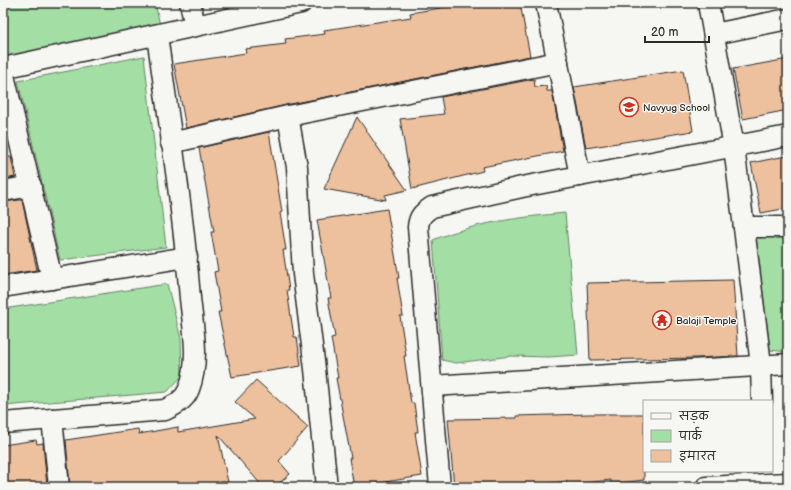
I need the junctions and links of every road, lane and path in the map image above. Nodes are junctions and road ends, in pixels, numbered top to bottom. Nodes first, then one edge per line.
1 (190, 3) edge
2 (301, 3) edge
3 (546, 3) edge
4 (708, 3) edge
5 (276, 6) edge
6 (788, 19) edge
7 (195, 26) junction
8 (714, 34) junction
9 (157, 35) junction
10 (558, 62) junction
11 (3, 68) edge
12 (3, 71) edge
13 (288, 116) junction
14 (788, 136) edge
15 (172, 143) junction
16 (734, 147) junction
17 (580, 176) junction
18 (31, 186) junction
19 (3, 191) edge
20 (744, 227) junction
21 (788, 227) edge
22 (187, 257) junction
23 (52, 278) junction
24 (3, 287) edge
25 (788, 364) edge
26 (761, 365) junction
27 (432, 386) junction
28 (762, 400) edge
29 (52, 419) junction
30 (3, 422) edge
31 (765, 481) edge
32 (788, 483) edge
33 (58, 487) edge
34 (327, 487) edge
35 (440, 487) edge
36 (706, 487) edge

1 - 7 street
2 - 5 street
3 - 10 street
4 - 8 street
5 - 7 street
6 - 8 street
7 - 9 street
8 - 16 street
9 - 11 street
9 - 15 street
10 - 13 street
10 - 17 street
12 - 18 street
13 - 15 street
13 - 34 street
14 - 16 street
15 - 22 street
16 - 17 street
16 - 20 street
17 - 27 street
18 - 19 street
18 - 23 street
20 - 21 street
20 - 26 street
22 - 23 street
22 - 29 street
23 - 24 street
25 - 26 street
26 - 27 street
26 - 28 street
27 - 35 street
29 - 30 street
29 - 33 street
31 - 32 street
31 - 36 street

